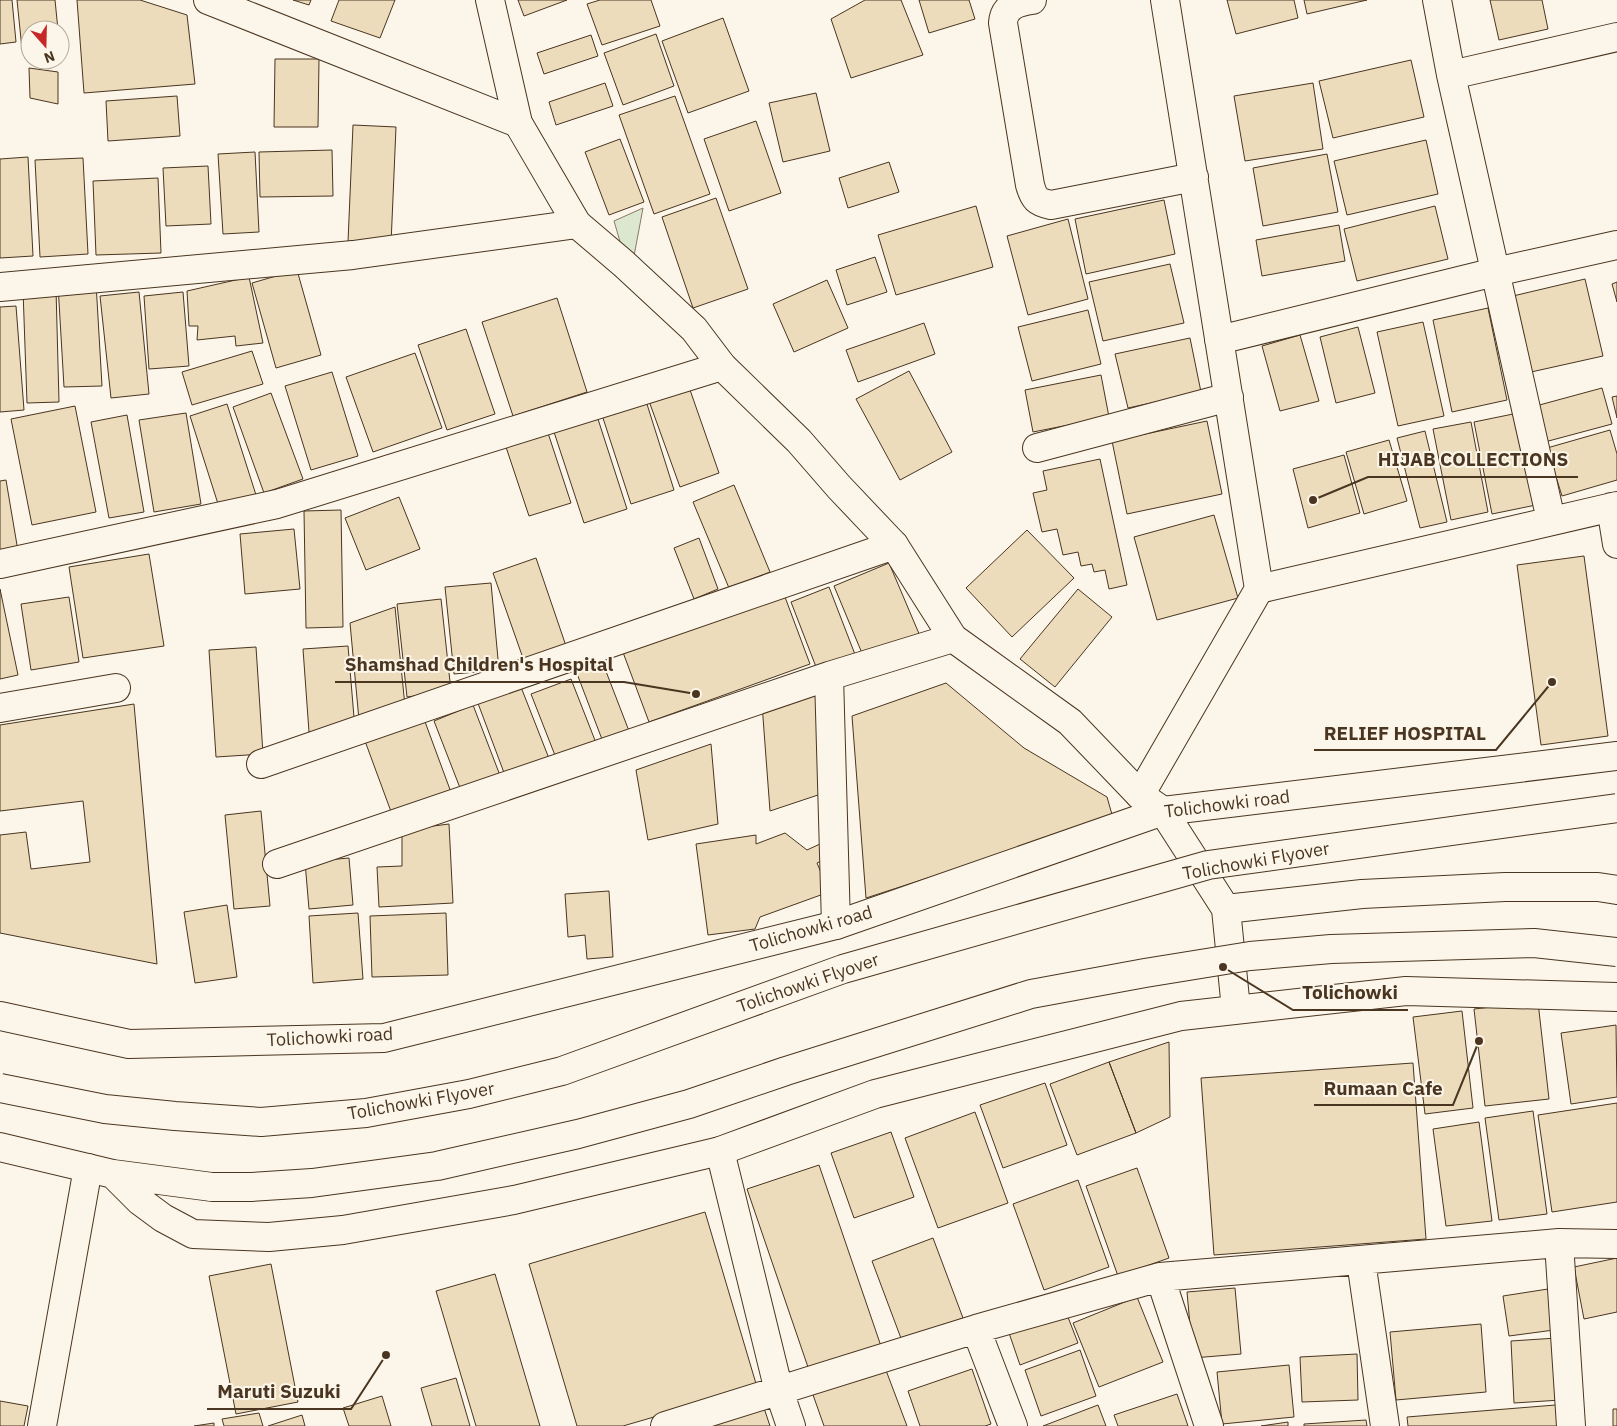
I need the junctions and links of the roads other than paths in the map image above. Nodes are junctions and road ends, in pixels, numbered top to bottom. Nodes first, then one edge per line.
1 (208, 0) edge
2 (490, 0) edge
3 (1032, 0) edge
4 (1165, 0) edge
5 (1437, 0) edge
6 (1617, 37) edge
7 (1451, 75) junction
8 (518, 123) junction
9 (1194, 177) junction
10 (577, 224) junction
11 (1617, 245) edge
12 (1495, 272) junction
13 (0, 287) edge
14 (1219, 340) junction
15 (722, 366) junction
16 (1229, 397) junction
17 (1036, 448) dead end
18 (1614, 506) edge
19 (1551, 520) junction
20 (1617, 544) edge
21 (894, 545) junction
22 (0, 564) edge
23 (1259, 589) junction
24 (953, 638) junction
25 (829, 676) junction
26 (116, 688) dead end
27 (0, 708) edge
28 (1617, 756) edge
29 (261, 764) dead end
30 (1140, 795) junction
31 (1617, 808) edge
32 (1163, 810) junction
33 (277, 864) dead end
34 (1617, 890) edge
35 (1226, 909) junction
36 (836, 925) junction
37 (1617, 952) edge
38 (1617, 997) edge
39 (1236, 1009) junction
40 (0, 1016) edge
41 (0, 1088) edge
42 (0, 1147) edge
43 (720, 1151) junction
44 (100, 1171) junction
45 (1559, 1243) junction
46 (1617, 1244) edge
47 (1361, 1261) junction
48 (1160, 1277) junction
49 (976, 1328) junction
50 (780, 1391) junction
51 (42, 1426) edge
52 (665, 1426) edge
53 (791, 1426) edge
54 (1013, 1426) edge
55 (1209, 1426) edge
56 (1385, 1426) edge
57 (1571, 1426) edge

1 - 8 street
2 - 8 street
3 - 9 street
4 - 9 street
5 - 7 street
6 - 7 street
7 - 12 street
8 - 10 street
9 - 14 street
10 - 13 street
10 - 15 street
11 - 12 street
12 - 14 street
12 - 19 street
14 - 16 street
15 - 21 street
15 - 22 street
16 - 17 street
16 - 23 street
18 - 19 street
18 - 20 street
19 - 23 street
21 - 24 street
21 - 29 street
23 - 30 street
24 - 25 street
24 - 30 street
25 - 33 street
25 - 36 street
26 - 27 street
28 - 32 street, Tolichowki road
30 - 32 street
31 - 41 street, Tolichowki Flyover, bridge
32 - 35 street
32 - 36 street, Tolichowki road
34 - 35 street
35 - 39 street
36 - 40 street, Tolichowki road
37 - 44 street, bridge
38 - 39 street
39 - 43 street
42 - 44 street
43 - 44 street
43 - 50 street
44 - 51 street
45 - 46 street
45 - 47 street
45 - 57 street
47 - 48 street
47 - 56 street
48 - 49 street
48 - 55 street
49 - 50 street
49 - 54 street
50 - 52 street
50 - 53 street

